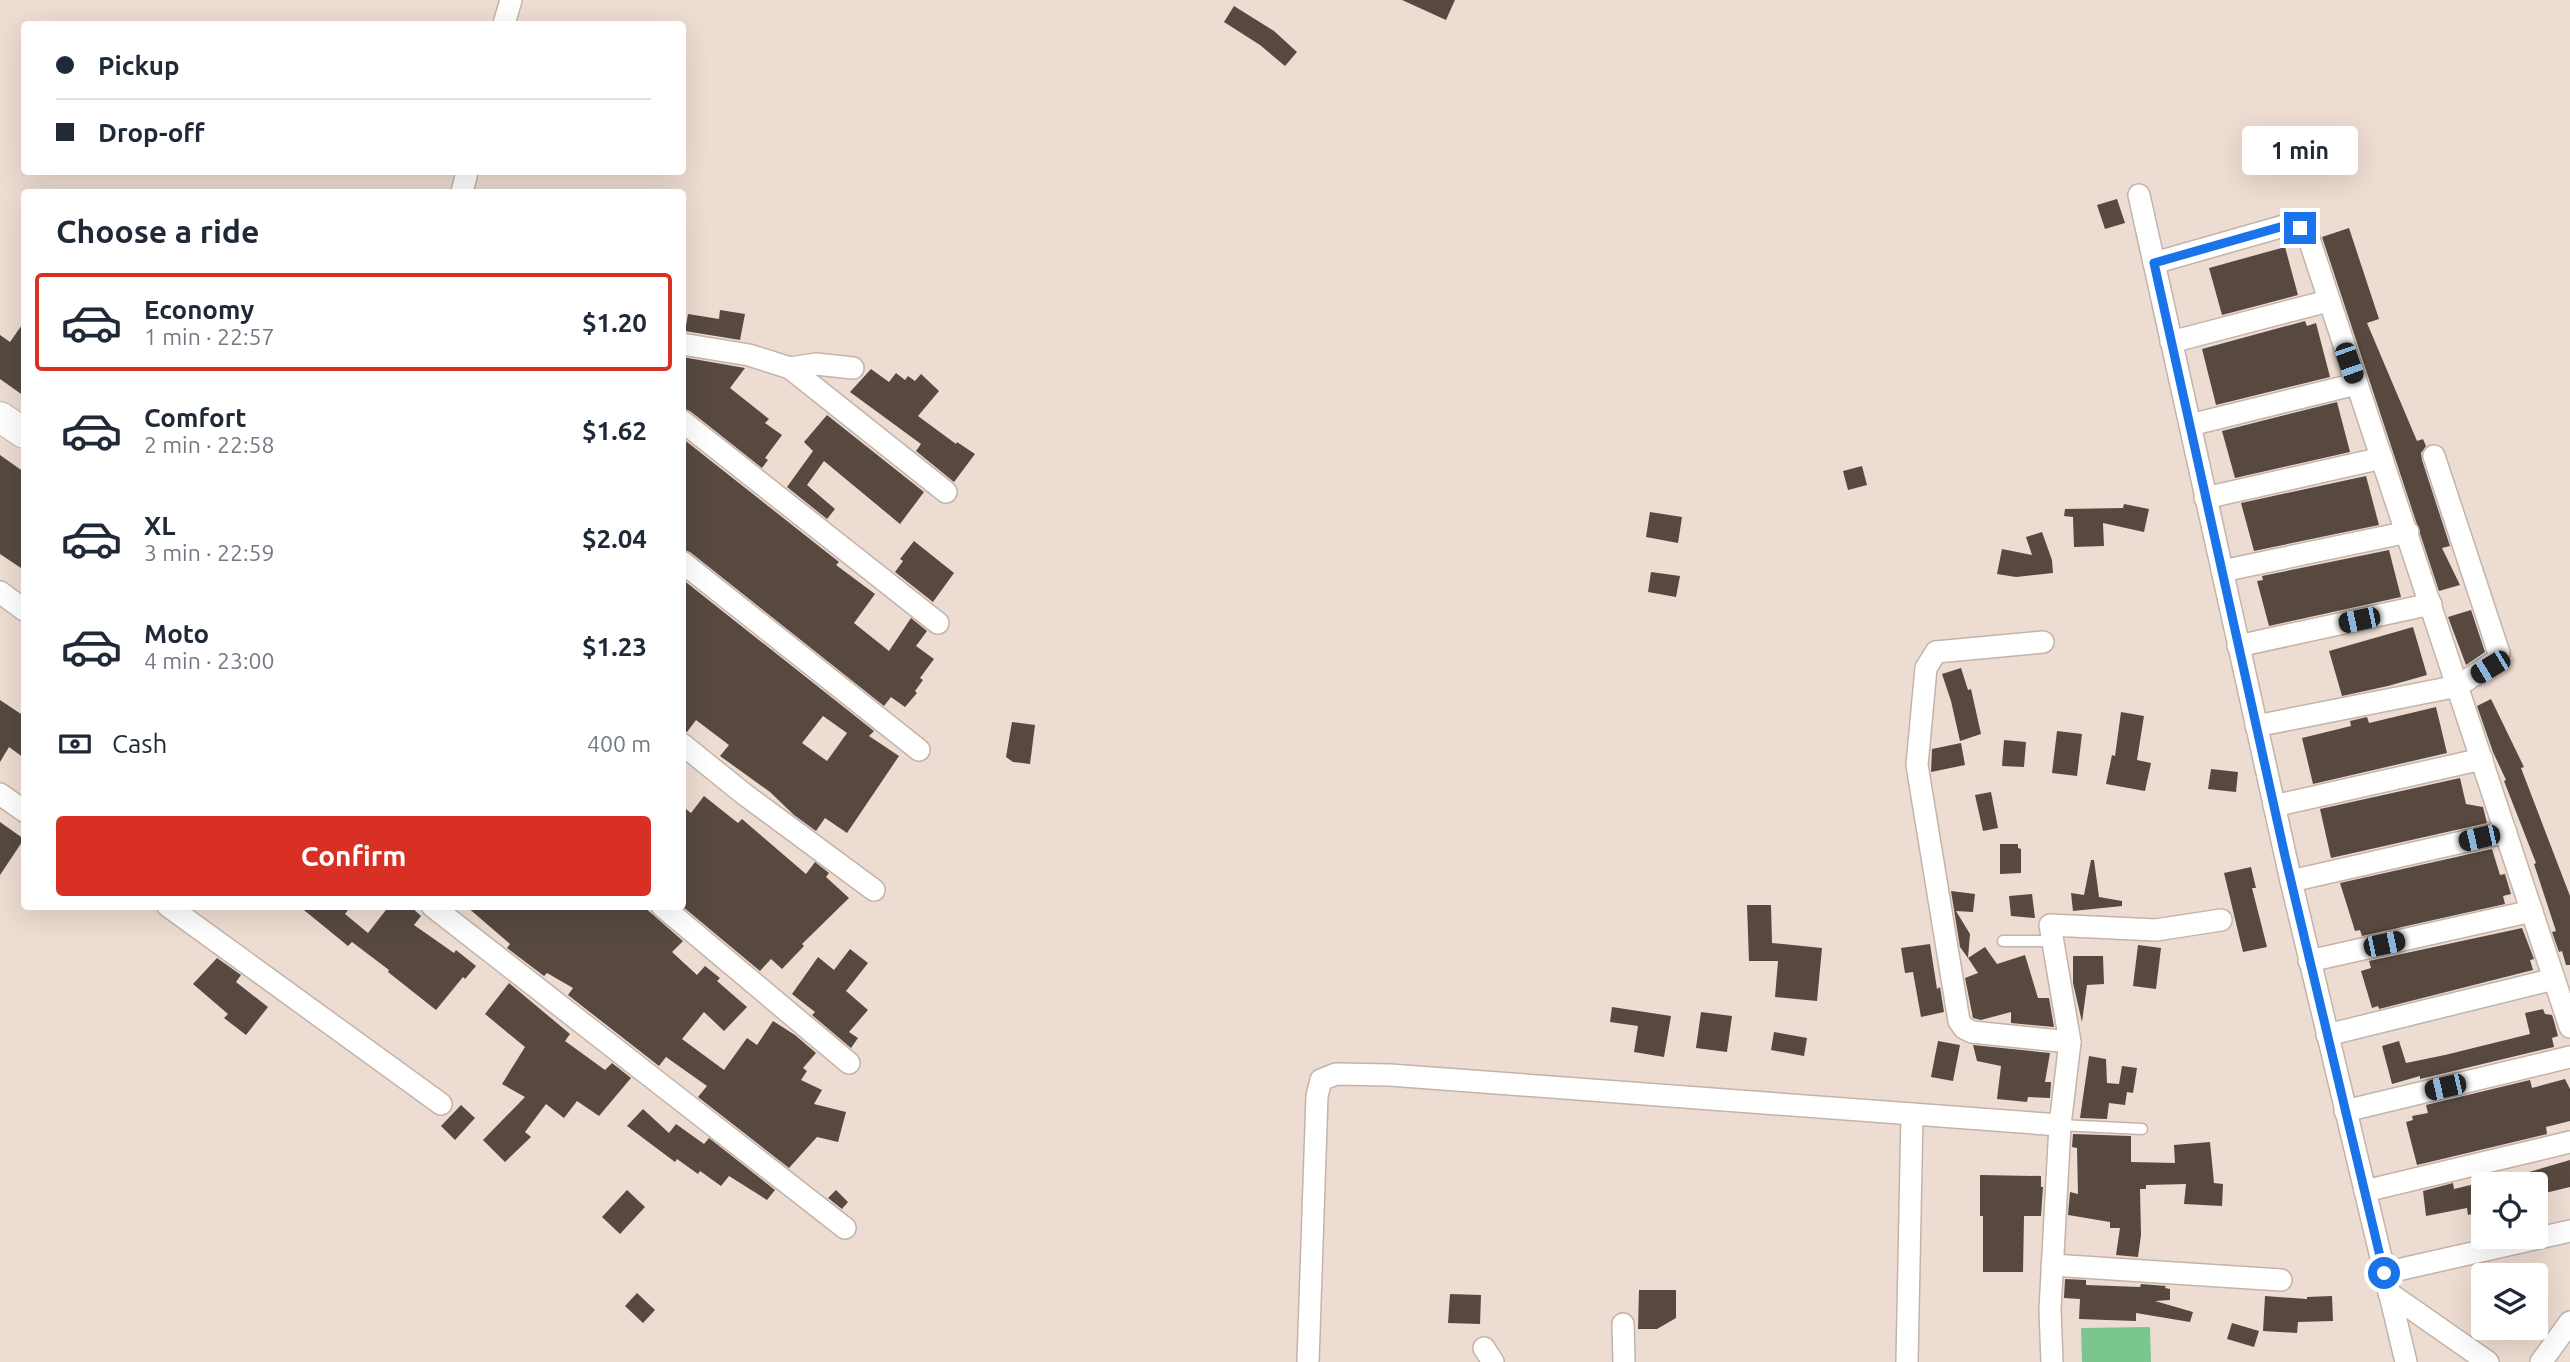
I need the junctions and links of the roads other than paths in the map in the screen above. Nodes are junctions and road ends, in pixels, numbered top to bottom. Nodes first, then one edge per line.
1 (511, 0) edge
2 (505, 21) edge
3 (2140, 195) dead end
4 (2154, 263) junction
5 (2328, 301) junction
6 (2171, 342) junction
7 (686, 345) edge
8 (790, 368) junction
9 (853, 368) dead end
10 (2357, 384) junction
11 (0, 417) edge
12 (686, 424) edge
13 (2190, 425) junction
14 (21, 431) edge
15 (2434, 456) dead end
16 (2382, 458) junction
17 (946, 492) dead end
18 (2206, 498) junction
19 (2408, 532) junction
20 (686, 565) edge
21 (2221, 571) junction
22 (0, 593) edge
23 (2431, 604) junction
24 (21, 608) edge
25 (938, 623) dead end
26 (2043, 642) dead end
27 (2238, 646) junction
28 (2458, 686) junction
29 (2256, 726) junction
30 (686, 747) edge
31 (919, 750) dead end
32 (2482, 759) junction
33 (0, 794) edge
34 (2274, 806) junction
35 (21, 809) edge
36 (2506, 832) junction
37 (2291, 881) junction
38 (874, 890) dead end
39 (174, 910) edge
40 (437, 910) edge
41 (667, 910) edge
42 (2532, 911) junction
43 (2221, 920) dead end
44 (2003, 941) dead end
45 (2053, 941) junction
46 (2309, 961) junction
47 (2554, 979) junction
48 (2570, 1027) edge
49 (2327, 1035) junction
50 (2070, 1042) junction
51 (2570, 1057) edge
52 (849, 1063) dead end
53 (441, 1104) dead end
54 (2346, 1111) junction
55 (1912, 1114) junction
56 (2060, 1125) junction
57 (2142, 1129) dead end
58 (2570, 1142) edge
59 (2365, 1191) junction
60 (845, 1228) dead end
61 (2570, 1231) edge
62 (2052, 1265) junction
63 (2281, 1280) dead end
64 (2387, 1283) junction
65 (2570, 1322) edge
66 (1623, 1324) dead end
67 (1308, 1362) edge
68 (1624, 1362) edge
69 (1907, 1362) edge
70 (2052, 1362) edge
71 (2406, 1362) edge
72 (2488, 1362) edge
73 (2541, 1362) edge

1 - 2 street
3 - 4 street
4 - 5 street
4 - 6 street
5 - 6 street
5 - 10 street
6 - 13 street
7 - 8 street
8 - 9 street
8 - 17 street
10 - 13 street
10 - 16 street
11 - 14 street
12 - 25 street
13 - 18 street
15 - 28 street
16 - 18 street
16 - 19 street
18 - 21 street
19 - 21 street
19 - 23 street
20 - 31 street
21 - 27 street
22 - 24 street
23 - 27 street
23 - 28 street
26 - 50 street
27 - 29 street
28 - 29 street
28 - 32 street
29 - 34 street
30 - 38 street
32 - 34 street
32 - 36 street
33 - 35 street
34 - 37 street
36 - 37 street
36 - 42 street
37 - 46 street
39 - 53 street
40 - 60 street
41 - 52 street
42 - 46 street
42 - 47 street
43 - 45 street
44 - 45 lane
45 - 50 street
46 - 49 street
47 - 48 street
47 - 49 street
49 - 54 street
50 - 56 street
51 - 54 street
54 - 59 street
55 - 56 street
55 - 67 street
55 - 69 street
56 - 57 lane
56 - 62 street
58 - 59 street
59 - 64 street
61 - 64 street
62 - 63 street
62 - 70 street
64 - 71 street
64 - 72 street
65 - 73 street
66 - 68 street

